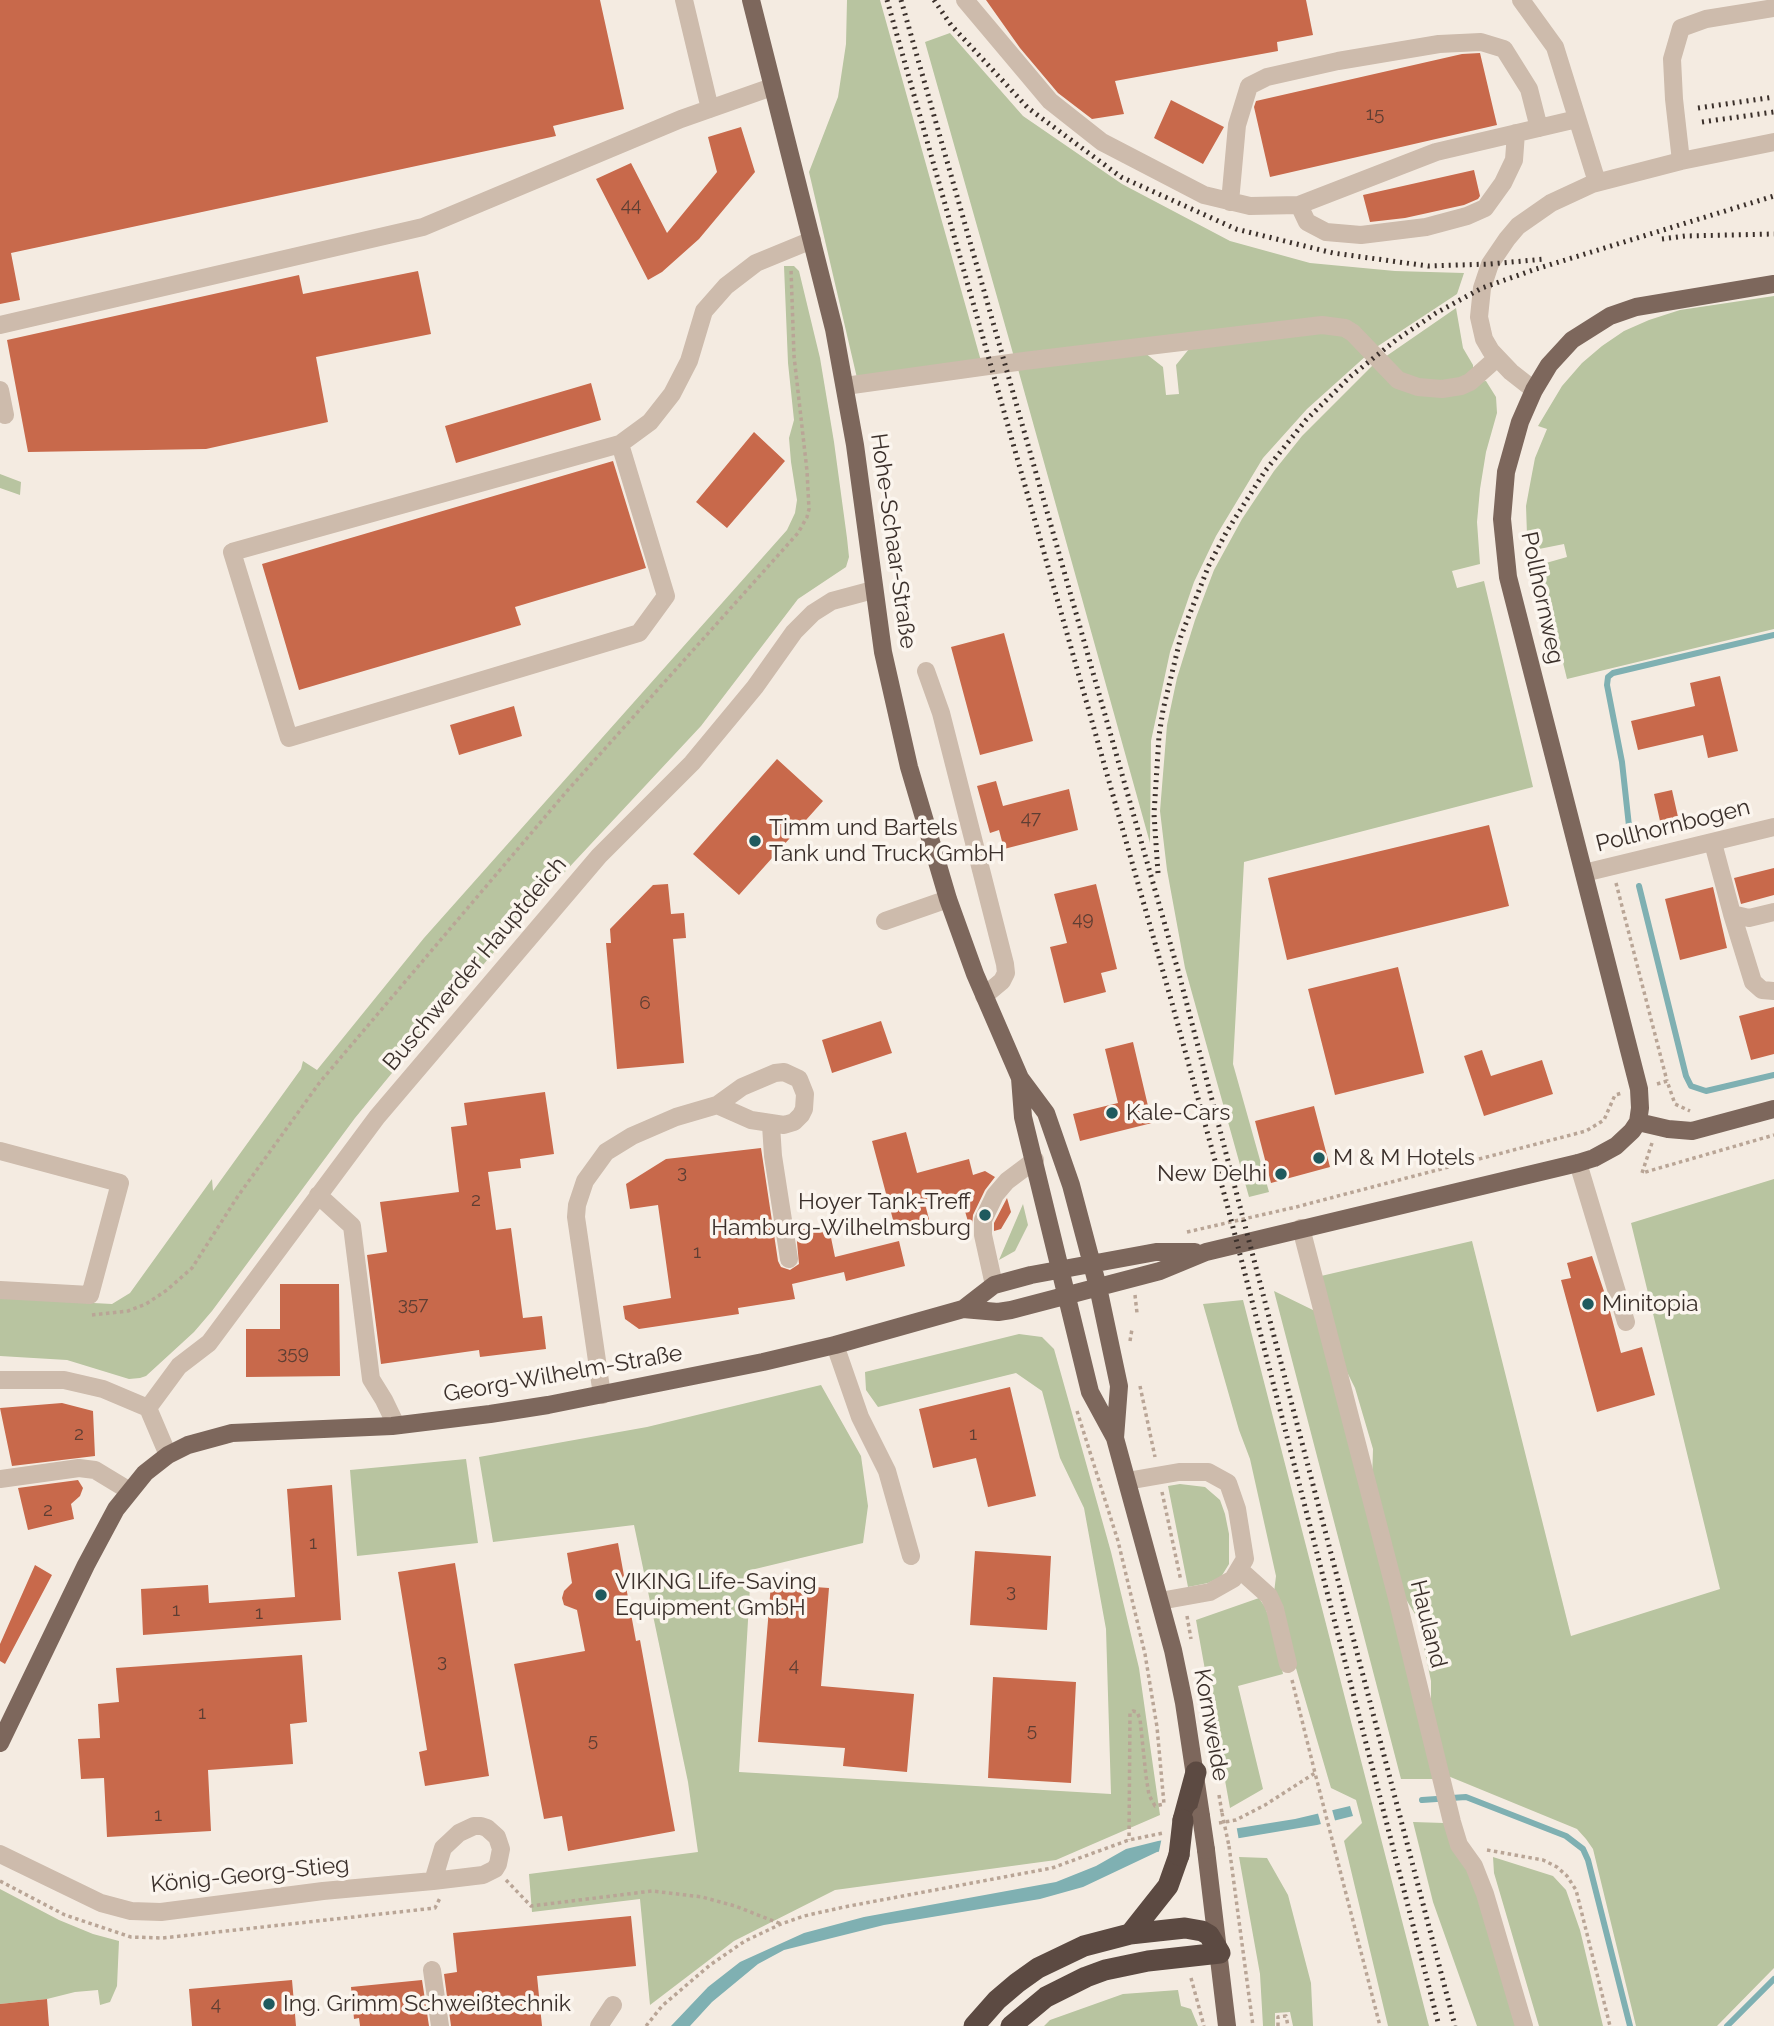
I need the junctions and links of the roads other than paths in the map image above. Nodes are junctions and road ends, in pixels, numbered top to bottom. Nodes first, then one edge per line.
1 (684, 0) edge
2 (751, 0) edge
3 (965, 0) edge
4 (1521, 0) edge
5 (1774, 8) edge
6 (772, 87) junction
7 (710, 109) junction
8 (1577, 119) junction
9 (1539, 128) junction
10 (1516, 133) junction
11 (1774, 142) edge
12 (1681, 161) junction
13 (1597, 182) junction
14 (1230, 202) junction
15 (1299, 205) junction
16 (812, 240) junction
17 (1774, 284) edge
18 (0, 326) edge
19 (1497, 358) junction
20 (845, 386) junction
21 (0, 390) edge
22 (1534, 390) junction
23 (5, 415) dead end
24 (620, 444) junction
25 (873, 590) junction
26 (926, 671) dead end
27 (1774, 827) edge
28 (1713, 843) junction
29 (1584, 873) junction
30 (948, 899) junction
31 (1774, 912) edge
32 (1732, 914) junction
33 (885, 920) dead end
34 (1774, 990) edge
35 (984, 996) junction
36 (1020, 1078) junction
37 (717, 1105) junction
38 (1774, 1109) edge
39 (1639, 1115) junction
40 (771, 1125) junction
41 (0, 1151) edge
42 (1035, 1160) junction
43 (1578, 1163) junction
44 (318, 1195) junction
45 (1301, 1228) junction
46 (1206, 1252) junction
47 (789, 1259) dead end
48 (1093, 1262) junction
49 (1061, 1268) junction
50 (994, 1285) junction
51 (1098, 1287) junction
52 (0, 1290) edge
53 (1067, 1295) junction
54 (963, 1309) junction
55 (1626, 1322) dead end
56 (835, 1345) junction
57 (0, 1380) edge
58 (602, 1395) junction
59 (148, 1408) junction
60 (396, 1426) junction
61 (1115, 1438) junction
62 (168, 1455) junction
63 (0, 1479) edge
64 (1127, 1481) junction
65 (128, 1490) junction
66 (911, 1556) dead end
67 (1240, 1570) junction
68 (1160, 1601) junction
69 (1288, 1664) road end
70 (0, 1743) edge
71 (1196, 1772) joint
72 (1192, 1818) junction
73 (0, 1854) edge
74 (433, 1881) junction
75 (1130, 1934) junction
76 (1220, 1953) junction
77 (432, 1970) dead end
78 (612, 2005) dead end
79 (440, 2026) edge
80 (599, 2026) edge
81 (974, 2026) edge
82 (1011, 2026) edge
83 (1227, 2026) edge
84 (1524, 2026) edge

1 - 7 street
2 - 6 main road, Hohe-Schaar-Straße
3 - 14 street
4 - 8 street
5 - 12 street
6 - 7 street
6 - 16 main road, Hohe-Schaar-Straße
7 - 18 street
8 - 9 street
8 - 13 street
9 - 10 street
9 - 14 street
10 - 15 street
10 - 15 street
11 - 12 street
12 - 13 street
13 - 19 street
14 - 15 street
16 - 20 main road, Hohe-Schaar-Straße
16 - 24 street
17 - 22 main road, Pollhornweg
19 - 20 street
19 - 22 street
20 - 25 main road, Hohe-Schaar-Straße
21 - 23 street
22 - 29 main road, Pollhornweg
24 - 24 street
25 - 30 main road, Hohe-Schaar-Straße
25 - 44 street, Buschwerder Hauptdeich
26 - 35 street
27 - 28 street, Pollhornbogen
28 - 29 street, Pollhornbogen
28 - 32 street
29 - 39 main road, Pollhornweg
30 - 33 street
30 - 35 main road, Hohe-Schaar-Straße
31 - 32 street
32 - 34 street
35 - 36 main road, Hohe-Schaar-Straße
36 - 42 main road, Hohe-Schaar-Straße
36 - 48 main road, Hohe-Schaar-Straße
37 - 40 street
37 - 40 street
37 - 58 street
38 - 39 main road
39 - 43 main road, Georg-Wilhelm-Straße
40 - 47 street
41 - 52 street
42 - 49 main road, Hohe-Schaar-Straße
42 - 50 street
43 - 45 main road, Georg-Wilhelm-Straße
43 - 55 street
44 - 59 street, Buschwerder Hauptdeich
44 - 60 street
45 - 46 main road, Georg-Wilhelm-Straße
45 - 84 street, Hauland
46 - 48 main road, Georg-Wilhelm-Straße
46 - 51 main road, Georg-Wilhelm-Straße
48 - 49 main road, Georg-Wilhelm-Straße
48 - 51 main road, Kornweide
49 - 50 main road, Georg-Wilhelm-Straße
49 - 53 main road, Kornweide
50 - 54 main road, Georg-Wilhelm-Straße
51 - 53 main road, Georg-Wilhelm-Straße
51 - 61 main road, Kornweide
53 - 54 main road, Georg-Wilhelm-Straße
53 - 61 main road, Kornweide
54 - 56 main road, Georg-Wilhelm-Straße
56 - 58 main road, Georg-Wilhelm-Straße
56 - 66 street
57 - 59 street
58 - 60 main road, Georg-Wilhelm-Straße
59 - 62 street
60 - 62 main road, Georg-Wilhelm-Straße
61 - 64 main road, Kornweide
62 - 65 main road, Georg-Wilhelm-Straße
63 - 65 street
64 - 67 street
64 - 68 main road, Kornweide
65 - 70 main road, Georg-Wilhelm-Straße
67 - 68 street
67 - 69 street
68 - 71 main road, Kornweide
71 - 72 highway
72 - 75 highway, bridge
72 - 76 main road, Kornweide, bridge
73 - 74 street, König-Georg-Stieg
74 - 74 street, König-Georg-Stieg
75 - 76 highway
75 - 81 highway
76 - 82 highway
76 - 83 main road, Kornweide
77 - 79 street
78 - 80 street

